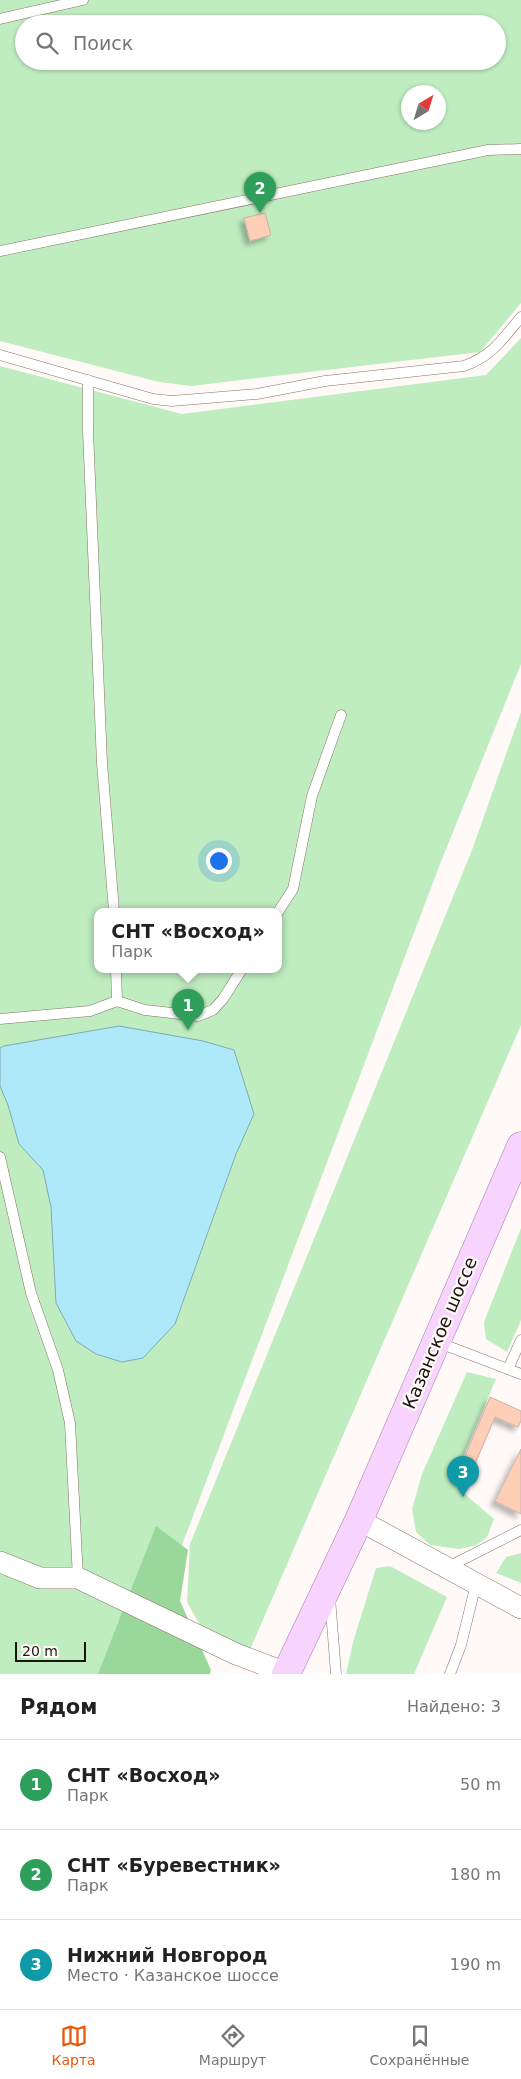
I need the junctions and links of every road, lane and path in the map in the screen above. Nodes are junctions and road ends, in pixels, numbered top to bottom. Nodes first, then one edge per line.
1 (83, 0) edge
2 (17, 15) edge
3 (15, 16) edge
4 (0, 19) edge
5 (521, 149) edge
6 (0, 251) edge
7 (521, 317) edge
8 (0, 355) edge
9 (88, 380) junction
10 (341, 715) dead end
11 (114, 908) edge
12 (281, 908) edge
13 (116, 973) edge
14 (239, 973) edge
15 (116, 1001) junction
16 (0, 1019) edge
17 (0, 1157) edge
18 (518, 1161) edge
19 (521, 1340) edge
20 (436, 1342) junction
21 (508, 1369) junction
22 (521, 1374) edge
23 (359, 1520) junction
24 (521, 1530) edge
25 (0, 1562) edge
26 (447, 1568) junction
27 (78, 1578) junction
28 (476, 1584) junction
29 (328, 1586) junction
30 (521, 1608) edge
31 (286, 1674) edge
32 (336, 1674) edge
33 (450, 1674) edge

1 - 2 lane
3 - 4 lane
5 - 6 lane
7 - 9 lane
8 - 9 lane
9 - 11 lane
10 - 12 lane
13 - 15 lane
14 - 15 lane
15 - 16 lane
17 - 27 lane
18 - 20 main road, Казанское шоссе
19 - 21 lane
20 - 21 lane
20 - 23 main road, Казанское шоссе
21 - 22 lane
23 - 26 street
23 - 29 main road, Казанское шоссе
24 - 26 lane
25 - 27 street
26 - 28 street
27 - 31 street
28 - 30 street
28 - 33 lane
29 - 31 main road
29 - 32 lane

